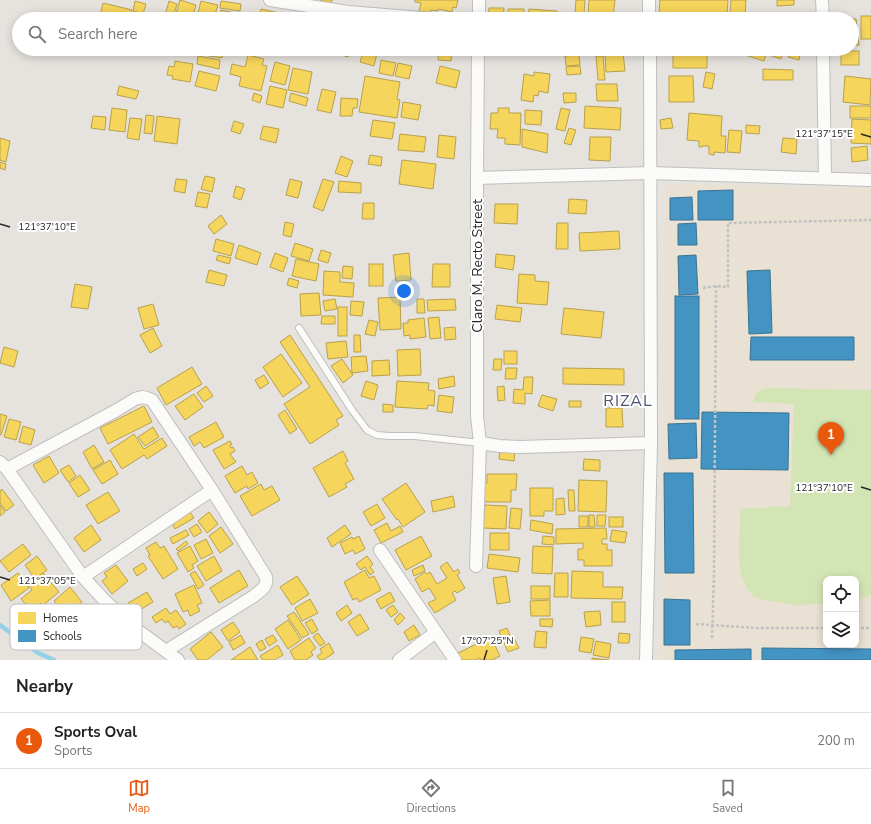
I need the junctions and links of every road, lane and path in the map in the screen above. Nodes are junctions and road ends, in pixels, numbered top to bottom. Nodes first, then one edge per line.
1 (270, 0) edge
2 (479, 0) edge
3 (649, 0) edge
4 (822, 0) edge
5 (348, 12) edge
6 (478, 12) edge
7 (650, 12) edge
8 (823, 12) edge
9 (478, 56) edge
10 (650, 56) edge
11 (823, 56) edge
12 (650, 173) junction
13 (477, 178) junction
14 (825, 178) junction
15 (871, 180) edge
16 (871, 220) edge
17 (716, 286) junction
18 (703, 288) dead end
19 (299, 328) dead end
20 (480, 443) junction
21 (651, 443) junction
22 (3, 465) edge
23 (212, 490) junction
24 (380, 550) dead end
25 (476, 566) dead end
26 (83, 577) junction
27 (109, 604) edge
28 (696, 624) dead end
29 (712, 625) junction
30 (823, 628) edge
31 (859, 628) edge
32 (871, 628) edge
33 (436, 632) junction
34 (142, 633) edge
35 (712, 638) dead end
36 (166, 650) junction
37 (178, 660) edge
38 (398, 660) edge
39 (455, 660) edge
40 (646, 660) edge

1 - 5 street
2 - 6 street
3 - 7 street
4 - 8 street
9 - 13 street, Claro M. Recto Street
10 - 12 street
11 - 14 street
12 - 13 street
12 - 14 street
12 - 21 street
13 - 20 street, Claro M. Recto Street
14 - 15 street
16 - 17 path
17 - 18 path
17 - 29 path
19 - 20 lane
20 - 21 street
20 - 25 street, Claro M. Recto Street
21 - 40 street
22 - 23 street
22 - 26 street
23 - 26 street
23 - 36 street
24 - 33 street
26 - 27 street
28 - 29 path
29 - 30 path
29 - 35 path
31 - 32 path
33 - 38 street
33 - 39 street
34 - 36 street
36 - 37 street

